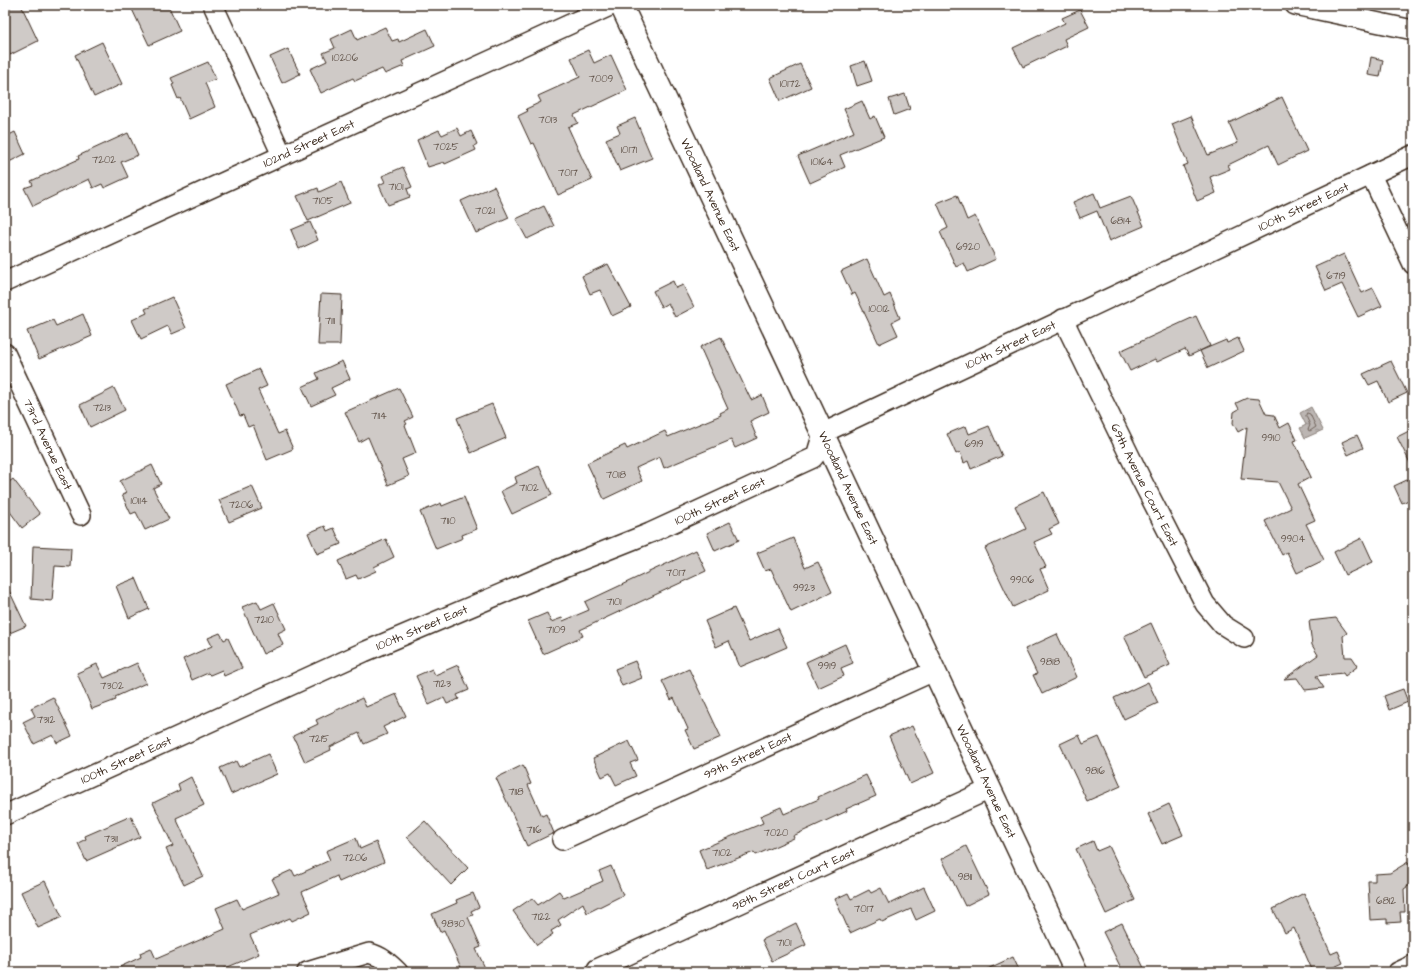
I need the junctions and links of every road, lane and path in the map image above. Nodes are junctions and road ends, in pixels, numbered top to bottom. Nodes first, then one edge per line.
1 (214, 5) edge
2 (612, 5) edge
3 (621, 5) edge
4 (1295, 5) edge
5 (1413, 30) edge
6 (282, 155) junction
7 (1413, 155) edge
8 (1371, 175) junction
9 (1413, 264) edge
10 (5, 282) edge
11 (1063, 319) junction
12 (5, 352) edge
13 (823, 433) junction
14 (81, 516) dead end
15 (1244, 638) dead end
16 (934, 671) junction
17 (990, 789) junction
18 (5, 815) edge
19 (562, 840) dead end
20 (1413, 965) edge
21 (597, 969) dead end
22 (307, 972) edge
23 (398, 972) edge
24 (1076, 972) edge
25 (1398, 972) edge

1 - 6 street
2 - 6 street, 102nd Street East
3 - 13 street, Woodland Avenue East
4 - 5 street
6 - 10 street, 102nd Street East
7 - 8 street, 100th Street East
8 - 9 street
8 - 11 street, 100th Street East
11 - 13 street, 100th Street East
11 - 15 street, 69th Avenue Court East
12 - 14 street, 73rd Avenue East
13 - 16 street, Woodland Avenue East
13 - 18 street, 100th Street East
16 - 17 street, Woodland Avenue East
16 - 19 street, 99th Street East
17 - 21 street, 98th Street Court East
17 - 24 street, Woodland Avenue East
20 - 25 street
22 - 23 street

